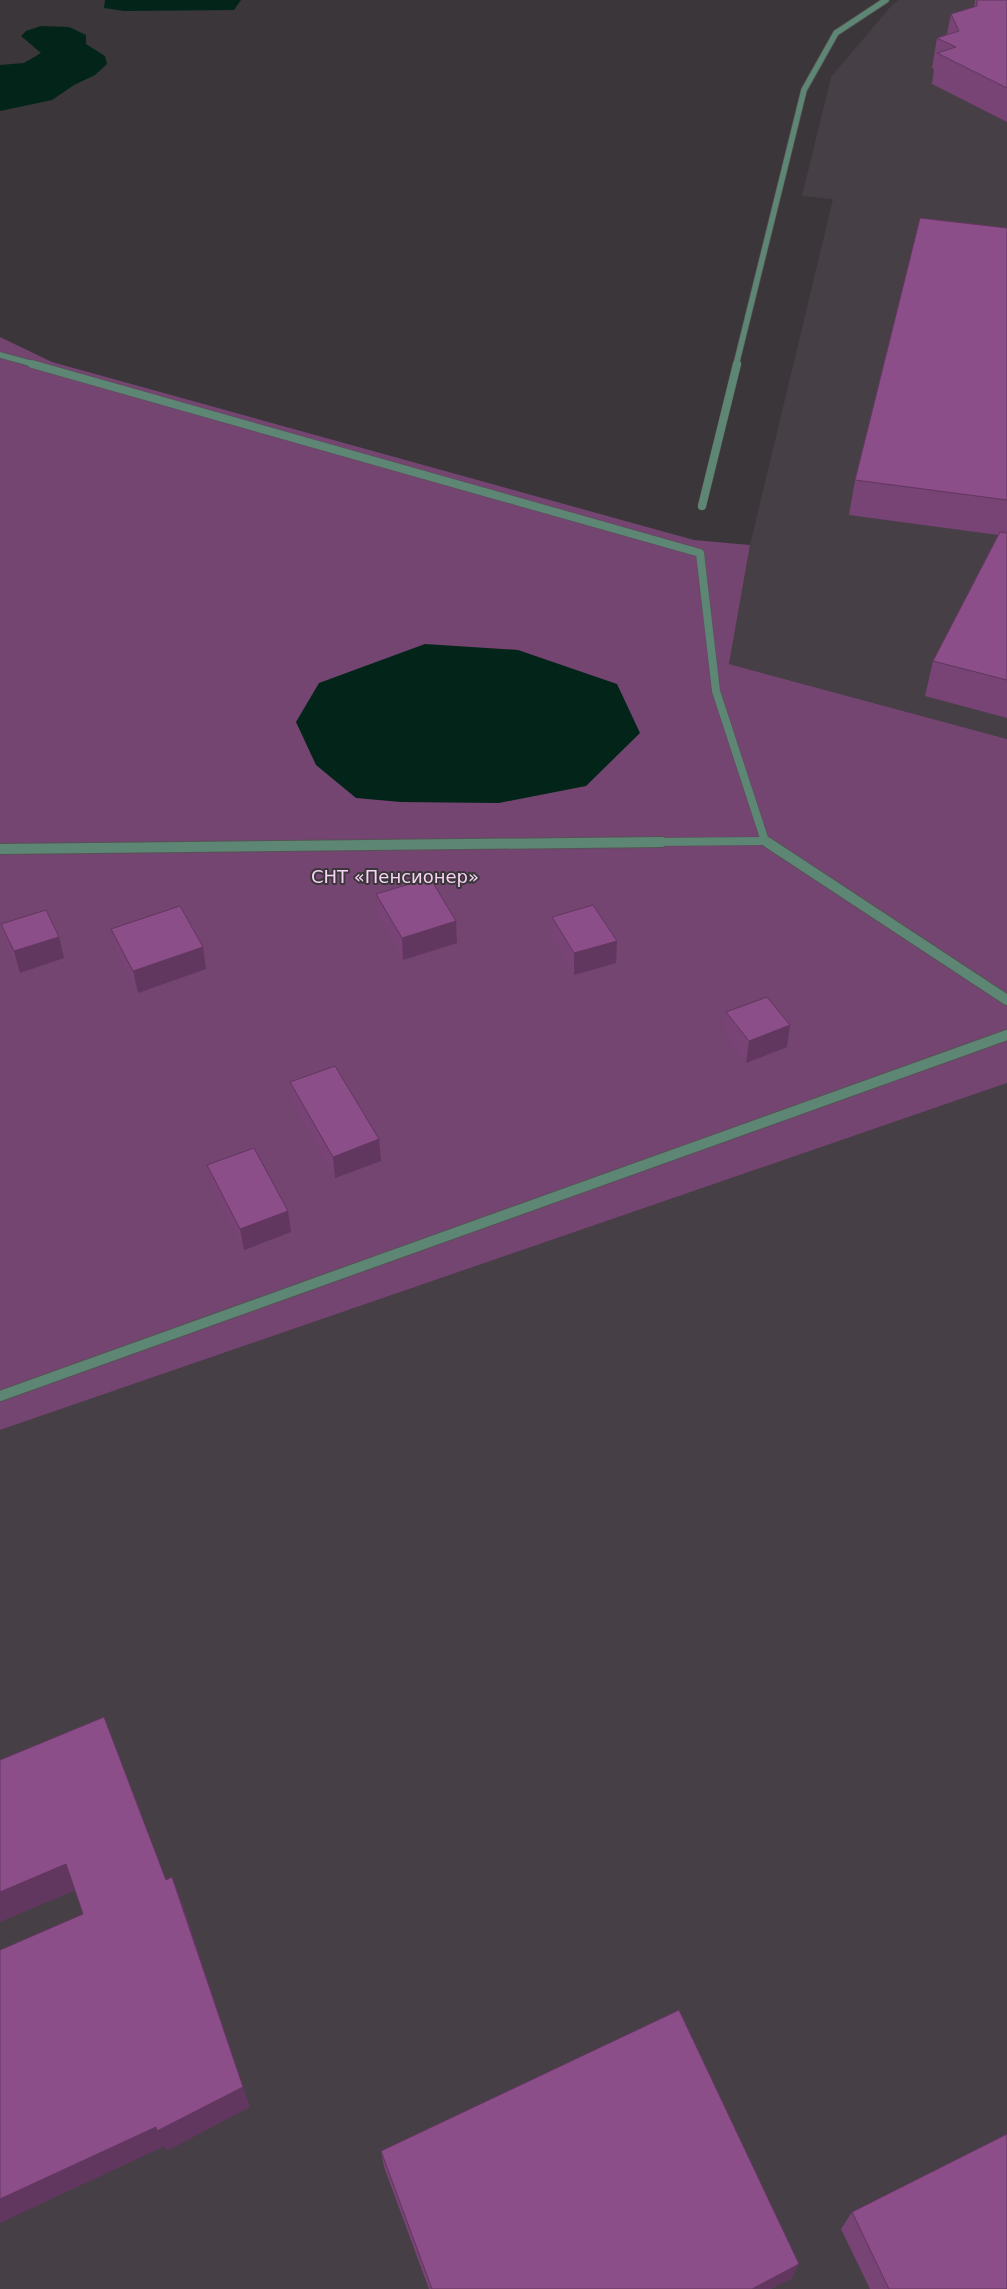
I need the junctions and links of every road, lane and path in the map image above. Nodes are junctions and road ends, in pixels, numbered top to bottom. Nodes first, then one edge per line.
1 (886, 0) edge
2 (0, 355) edge
3 (702, 506) dead end
4 (765, 841) junction
5 (0, 849) edge
6 (1007, 1000) edge
7 (1007, 1035) edge
8 (0, 1396) edge

1 - 3 lane
2 - 4 lane
4 - 5 lane
4 - 6 lane
7 - 8 lane

